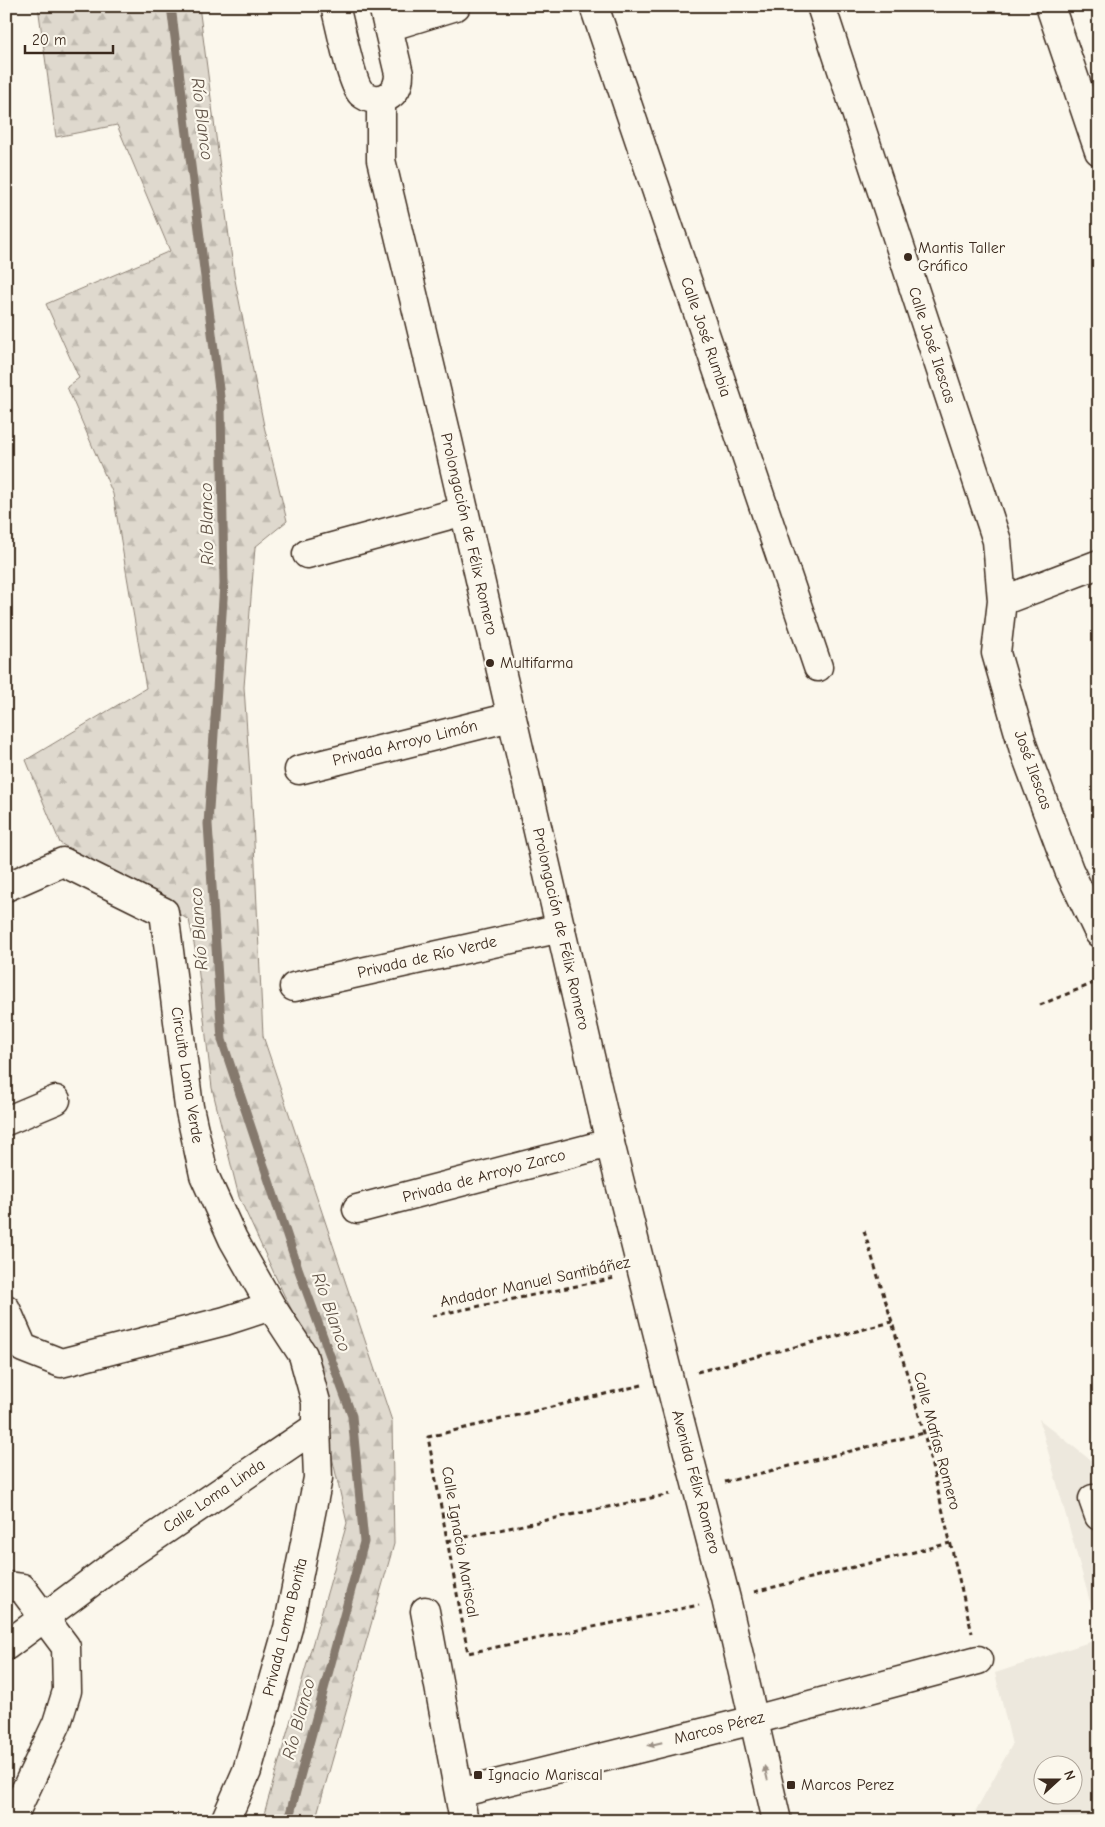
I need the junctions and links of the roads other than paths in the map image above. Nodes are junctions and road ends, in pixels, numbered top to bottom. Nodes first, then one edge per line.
1 (335, 6) edge
2 (456, 6) edge
3 (594, 6) edge
4 (820, 6) edge
5 (1050, 6) edge
6 (385, 17) edge
7 (381, 99) junction
8 (1099, 151) edge
9 (464, 511) junction
10 (307, 554) dead end
11 (1099, 564) edge
12 (1002, 601) junction
13 (818, 667) dead end
14 (511, 716) junction
15 (299, 770) dead end
16 (6, 887) edge
17 (561, 928) junction
18 (1099, 933) edge
19 (294, 987) dead end
20 (56, 1100) dead end
21 (6, 1121) edge
22 (610, 1144) junction
23 (357, 1210) dead end
24 (271, 1306) junction
25 (6, 1309) edge
26 (316, 1426) junction
27 (6, 1586) edge
28 (425, 1611) dead end
29 (44, 1616) junction
30 (6, 1646) edge
31 (978, 1660) road end
32 (754, 1720) junction
33 (458, 1793) junction
34 (11, 1821) edge
35 (225, 1821) edge
36 (464, 1821) edge
37 (777, 1821) edge

1 - 7 street
2 - 6 street
3 - 13 street, Calle José Rumbia
4 - 12 street, Calle José Ilescas
5 - 8 street
6 - 7 street
7 - 9 street, Prolongación de Félix Romero
9 - 10 street
9 - 14 street, Prolongación de Félix Romero
11 - 12 street
12 - 18 street, José Ilescas
14 - 15 street, Privada Arroyo Limón
14 - 17 street, Prolongación de Félix Romero
16 - 24 street, Circuito Loma Verde
17 - 19 street, Privada de Río Verde
17 - 22 street, Prolongación de Félix Romero
20 - 21 street
22 - 23 street, Privada de Arroyo Zarco
22 - 32 street, Avenida Félix Romero
24 - 25 street
24 - 26 street
26 - 29 street, Calle Loma Linda
26 - 35 street, Privada Loma Bonita
27 - 29 street
28 - 33 street
29 - 30 street, Calle Loma Linda
29 - 34 street
31 - 32 street, Marcos Pérez
32 -> 33 street, Marcos Pérez
37 -> 32 street, Avenida Félix Romero
33 - 36 street

